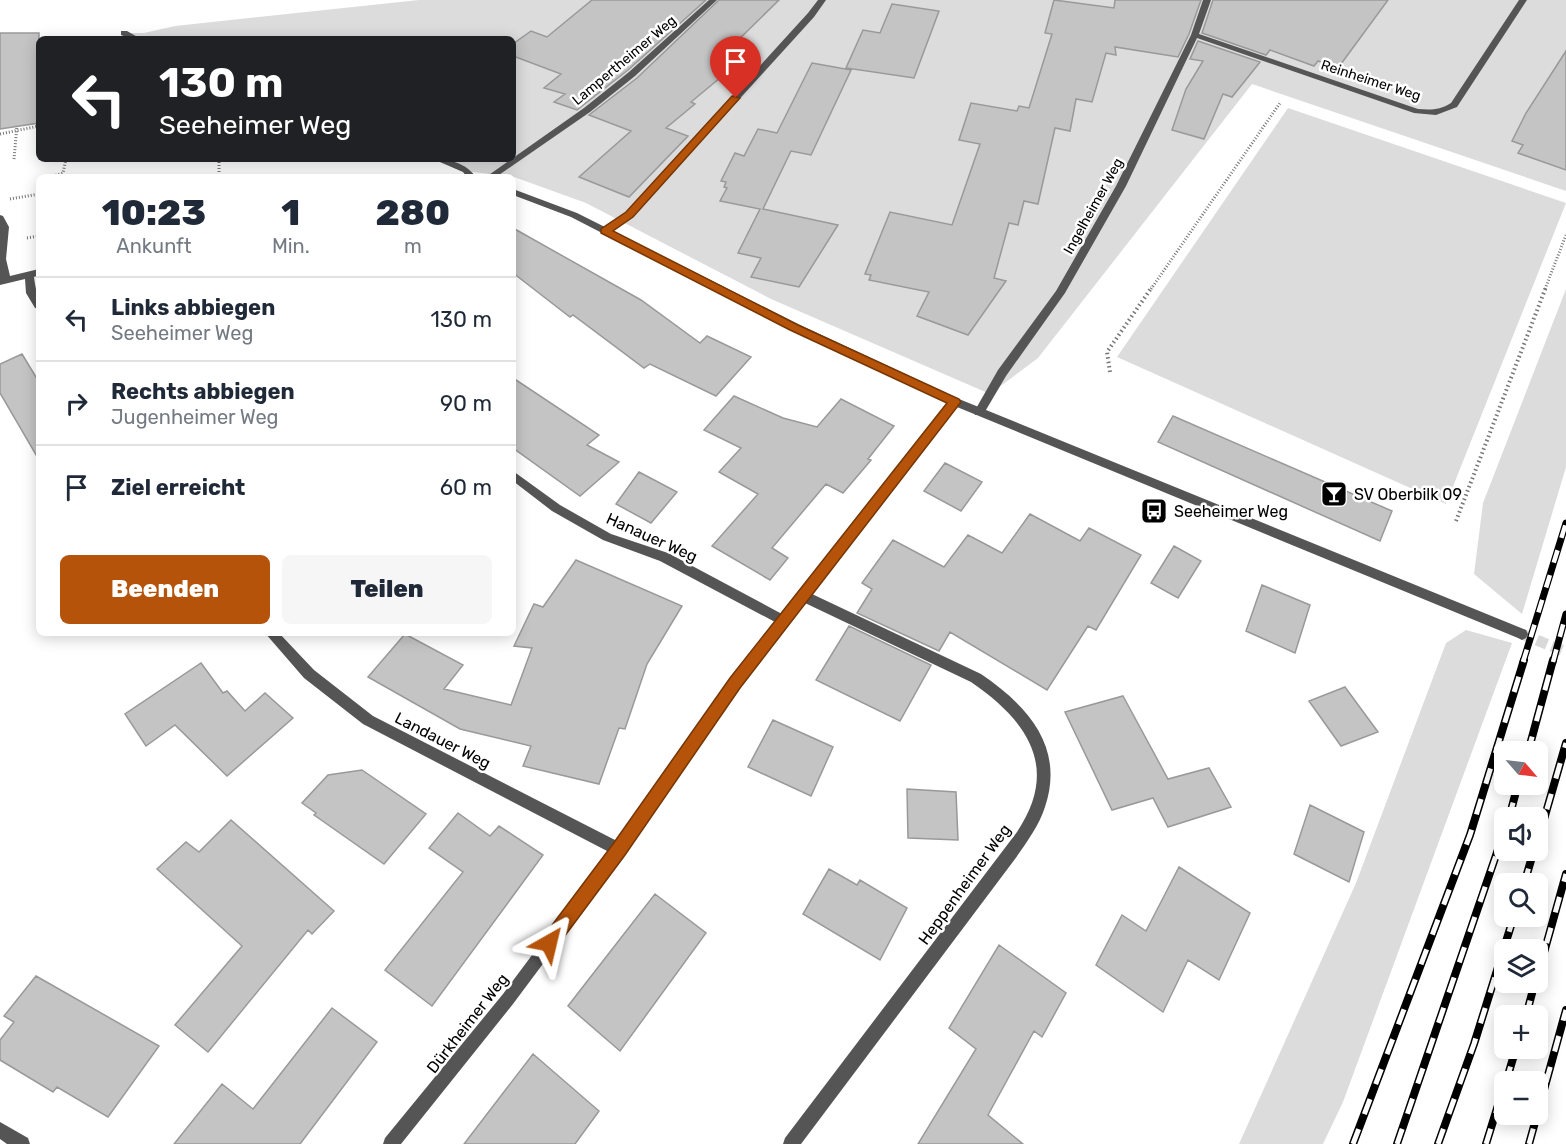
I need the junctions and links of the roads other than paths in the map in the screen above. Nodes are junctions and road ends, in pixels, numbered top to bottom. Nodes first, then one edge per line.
1 (713, 0) edge
2 (822, 0) edge
3 (1207, 0) edge
4 (1523, 0) edge
5 (124, 33) dead end
6 (1195, 35) junction
7 (130, 36) edge
8 (516, 159) edge
9 (444, 162) edge
10 (512, 162) edge
11 (469, 174) edge
12 (494, 174) edge
13 (516, 193) edge
14 (0, 219) edge
15 (604, 231) junction
16 (34, 274) edge
17 (3, 281) edge
18 (36, 301) edge
19 (955, 402) junction
20 (979, 412) junction
21 (516, 477) edge
22 (803, 596) junction
23 (784, 621) junction
24 (1522, 634) tunnel mouth
25 (274, 636) edge
26 (619, 850) junction
27 (0, 1130) edge
28 (22, 1144) edge
29 (391, 1144) edge
30 (791, 1144) edge

1 - 8 street, Lampertheimer Weg
2 - 15 street
3 - 6 street, Ingelheimer Weg
4 - 6 street, Reinheimer Weg
5 - 7 street
6 - 20 street, Ingelheimer Weg
9 - 11 street
10 - 12 street, Lampertheimer Weg
13 - 15 street
14 - 17 street
15 - 19 street
16 - 17 street
16 - 18 street
19 - 20 street
19 - 22 street, Dürkheimer Weg
20 - 24 street
21 - 23 street, Hanauer Weg
22 - 23 street, Dürkheimer Weg
22 - 30 street, Heppenheimer Weg
23 - 26 street, Dürkheimer Weg
25 - 26 street, Landauer Weg
26 - 29 street, Dürkheimer Weg
27 - 28 street

